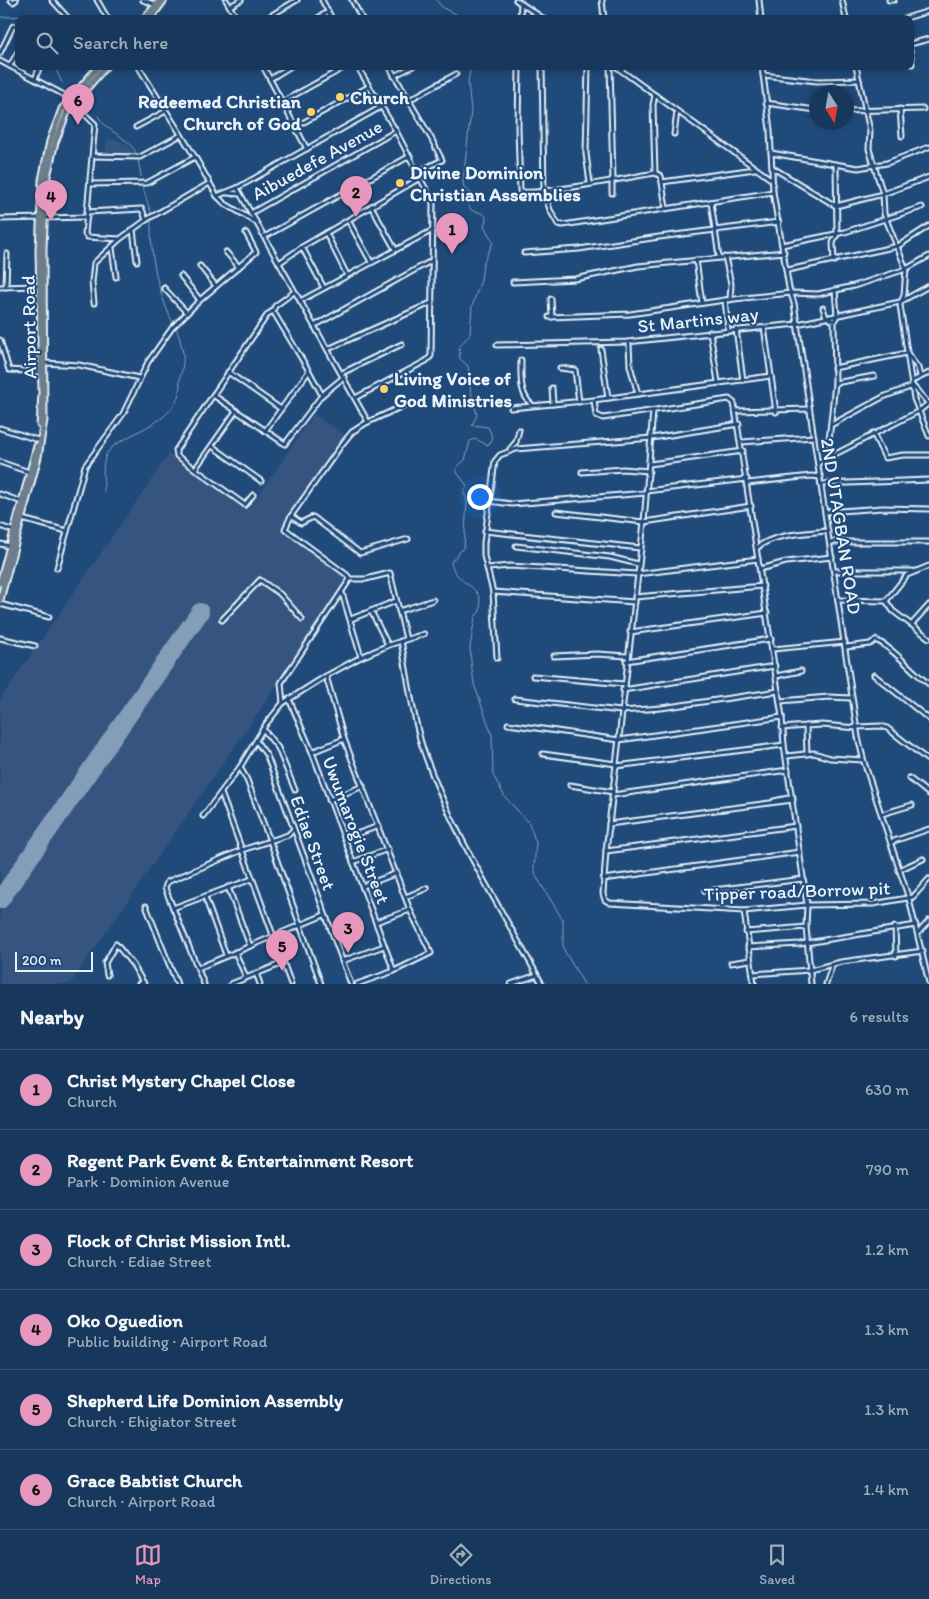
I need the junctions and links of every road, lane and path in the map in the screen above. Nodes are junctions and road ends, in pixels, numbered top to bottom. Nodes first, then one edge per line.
1 (11, 0) edge
2 (16, 0) edge
3 (52, 0) edge
4 (97, 0) edge
5 (143, 0) edge
6 (164, 0) edge
7 (226, 0) edge
8 (241, 0) edge
9 (298, 0) edge
10 (322, 0) edge
11 (352, 0) edge
12 (516, 0) edge
13 (602, 0) edge
14 (759, 0) edge
15 (842, 0) edge
16 (889, 0) edge
17 (894, 0) edge
18 (158, 2) edge
19 (521, 3) junction
20 (230, 6) junction
21 (929, 11) edge
22 (328, 12) junction
23 (65, 15) edge
24 (106, 15) edge
25 (147, 15) edge
26 (153, 15) edge
27 (235, 15) edge
28 (272, 15) edge
29 (323, 15) edge
30 (330, 15) edge
31 (360, 15) edge
32 (520, 15) edge
33 (538, 15) edge
34 (604, 15) edge
35 (760, 15) edge
36 (845, 15) edge
37 (914, 16) edge
38 (15, 26) edge
39 (929, 39) edge
40 (914, 43) edge
41 (0, 53) edge
42 (15, 57) edge
43 (0, 61) edge
44 (10, 66) junction
45 (15, 69) edge
46 (17, 70) edge
47 (38, 70) edge
48 (96, 70) edge
49 (102, 70) edge
50 (140, 70) edge
51 (265, 70) edge
52 (284, 70) edge
53 (340, 70) edge
54 (359, 70) edge
55 (391, 70) edge
56 (405, 70) edge
57 (519, 70) edge
58 (542, 70) edge
59 (588, 70) edge
60 (610, 70) edge
61 (620, 70) edge
62 (762, 70) edge
63 (857, 70) edge
64 (21, 72) joint
65 (456, 74) dead end
66 (763, 75) junction
67 (394, 76) junction
68 (35, 79) junction
69 (269, 79) junction
70 (859, 80) junction
71 (368, 87) junction
72 (655, 96) junction
73 (71, 100) junction
74 (410, 100) junction
75 (282, 102) junction
76 (766, 103) junction
77 (381, 107) junction
78 (809, 109) edge
79 (900, 109) junction
80 (923, 109) dead end
81 (865, 110) junction
82 (166, 111) junction
83 (854, 111) edge
84 (677, 112) junction
85 (136, 127) dead end
86 (295, 127) junction
87 (396, 131) junction
88 (181, 134) junction
89 (674, 134) dead end
90 (902, 136) dead end
91 (929, 147) edge
92 (307, 149) junction
93 (771, 153) junction
94 (93, 156) junction
95 (410, 156) junction
96 (195, 157) junction
97 (836, 165) junction
98 (875, 166) junction
99 (773, 168) junction
100 (755, 169) junction
101 (418, 172) junction
102 (655, 173) junction
103 (929, 177) edge
104 (420, 178) junction
105 (613, 179) junction
106 (772, 180) junction
107 (662, 182) junction
108 (590, 183) junction
109 (90, 184) junction
110 (208, 184) junction
111 (237, 188) junction
112 (544, 191) junction
113 (773, 192) junction
114 (225, 193) junction
115 (612, 193) dead end
116 (239, 194) junction
117 (883, 194) junction
118 (217, 196) junction
119 (712, 202) dead end
120 (370, 206) junction
121 (836, 206) junction
122 (922, 206) dead end
123 (666, 208) junction
124 (87, 212) junction
125 (251, 213) junction
126 (86, 217) junction
127 (41, 218) junction
128 (0, 219) edge
129 (146, 220) junction
130 (348, 220) junction
131 (888, 220) junction
132 (254, 221) junction
133 (779, 222) junction
134 (929, 226) edge
135 (133, 230) junction
136 (433, 230) junction
137 (715, 230) junction
138 (326, 233) junction
139 (246, 234) dead end
140 (837, 234) junction
141 (264, 237) junction
142 (120, 239) junction
143 (782, 245) junction
144 (898, 246) junction
145 (302, 247) junction
146 (112, 248) junction
147 (395, 250) junction
148 (226, 252) dead end
149 (784, 252) junction
150 (524, 253) dead end
151 (7, 254) dead end
152 (929, 256) edge
153 (719, 257) junction
154 (725, 257) junction
155 (696, 260) junction
156 (137, 261) dead end
157 (431, 261) junction
158 (834, 261) junction
159 (371, 262) junction
160 (278, 263) junction
161 (200, 266) dead end
162 (239, 267) junction
163 (906, 269) junction
164 (788, 270) junction
165 (347, 275) junction
166 (181, 276) dead end
167 (116, 277) dead end
168 (514, 282) dead end
169 (40, 286) junction
170 (216, 286) junction
171 (0, 287) edge
172 (6, 287) junction
173 (928, 287) edge
174 (164, 288) dead end
175 (324, 288) junction
176 (835, 290) junction
177 (294, 292) junction
178 (929, 292) edge
179 (791, 294) junction
180 (551, 299) dead end
181 (200, 300) junction
182 (725, 300) junction
183 (730, 300) junction
184 (300, 301) junction
185 (431, 302) junction
186 (900, 302) junction
187 (94, 303) dead end
188 (702, 303) junction
189 (823, 308) dead end
190 (273, 311) junction
191 (187, 313) junction
192 (837, 316) junction
193 (828, 318) junction
194 (834, 321) junction
195 (797, 324) junction
196 (314, 326) junction
197 (764, 327) junction
198 (736, 329) junction
199 (728, 330) junction
200 (710, 332) junction
201 (0, 342) edge
202 (402, 344) dead end
203 (628, 344) dead end
204 (497, 345) dead end
205 (328, 349) junction
206 (601, 349) dead end
207 (907, 352) junction
208 (521, 360) dead end
209 (44, 363) junction
210 (560, 368) dead end
211 (834, 368) junction
212 (309, 371) junction
213 (41, 372) junction
214 (228, 372) junction
215 (342, 373) junction
216 (929, 373) edge
217 (771, 376) junction
218 (874, 376) dead end
219 (920, 376) junction
220 (344, 377) junction
221 (139, 378) junction
222 (743, 380) junction
223 (912, 381) junction
224 (718, 382) junction
225 (835, 383) junction
226 (913, 386) junction
227 (552, 388) dead end
228 (638, 394) junction
229 (213, 395) junction
230 (322, 395) junction
231 (355, 398) junction
232 (608, 398) junction
233 (594, 400) junction
234 (579, 402) junction
235 (929, 403) edge
236 (553, 404) junction
237 (405, 405) dead end
238 (532, 405) junction
239 (511, 408) dead end
240 (281, 409) junction
241 (809, 409) junction
242 (653, 410) junction
243 (236, 411) junction
244 (737, 411) junction
245 (919, 411) junction
246 (776, 412) junction
247 (368, 422) junction
248 (739, 424) junction
249 (831, 425) junction
250 (0, 428) edge
251 (519, 430) dead end
252 (928, 430) edge
253 (265, 431) junction
254 (873, 433) junction
255 (929, 436) edge
256 (814, 437) junction
257 (652, 438) junction
258 (38, 440) junction
259 (742, 442) junction
260 (212, 446) junction
261 (743, 450) junction
262 (508, 451) junction
263 (929, 455) edge
264 (830, 457) junction
265 (0, 462) edge
266 (818, 463) junction
267 (650, 464) junction
268 (195, 469) junction
269 (649, 471) junction
270 (582, 472) dead end
271 (30, 473) junction
272 (820, 477) junction
273 (929, 480) edge
274 (261, 481) dead end
275 (748, 481) junction
276 (822, 484) junction
277 (646, 492) junction
278 (0, 494) edge
279 (253, 495) dead end
280 (22, 502) junction
281 (488, 502) junction
282 (751, 506) junction
283 (929, 509) edge
284 (556, 512) dead end
285 (826, 512) junction
286 (291, 516) junction
287 (22, 520) junction
288 (644, 522) junction
289 (0, 526) edge
290 (14, 531) junction
291 (67, 531) junction
292 (485, 531) junction
293 (828, 531) junction
294 (408, 539) dead end
295 (830, 542) junction
296 (929, 542) edge
297 (0, 544) edge
298 (10, 546) junction
299 (516, 546) dead end
300 (640, 548) junction
301 (757, 548) junction
302 (832, 557) junction
303 (758, 559) junction
304 (638, 564) junction
305 (929, 566) edge
306 (57, 568) dead end
307 (488, 568) junction
308 (760, 569) junction
309 (834, 571) junction
310 (914, 571) junction
311 (637, 574) junction
312 (350, 579) junction
313 (0, 583) edge
314 (763, 586) junction
315 (342, 592) junction
316 (493, 592) junction
317 (635, 597) junction
318 (0, 600) edge
319 (433, 600) dead end
320 (838, 600) junction
321 (396, 601) junction
322 (886, 601) junction
323 (635, 602) junction
324 (0, 604) edge
325 (929, 605) edge
326 (372, 611) junction
327 (399, 611) junction
328 (767, 613) junction
329 (49, 617) dead end
330 (302, 619) dead end
331 (351, 619) junction
332 (222, 620) dead end
333 (912, 624) junction
334 (630, 632) junction
335 (424, 634) dead end
336 (0, 638) edge
337 (929, 638) edge
338 (406, 639) junction
339 (771, 639) junction
340 (401, 641) junction
341 (845, 642) junction
342 (388, 644) dead end
343 (35, 646) dead end
344 (846, 647) junction
345 (773, 649) junction
346 (554, 656) dead end
347 (627, 656) junction
348 (361, 657) junction
349 (497, 658) dead end
350 (626, 661) junction
351 (775, 666) junction
352 (801, 671) dead end
353 (874, 675) dead end
354 (326, 676) junction
355 (533, 676) dead end
356 (776, 676) junction
357 (624, 684) junction
358 (929, 684) edge
359 (623, 690) junction
360 (778, 691) junction
361 (851, 698) junction
362 (289, 699) junction
363 (515, 699) dead end
364 (780, 701) junction
365 (282, 703) junction
366 (621, 711) junction
367 (782, 717) junction
368 (929, 720) edge
369 (508, 724) dead end
370 (806, 726) junction
371 (782, 728) junction
372 (857, 728) junction
373 (263, 729) junction
374 (344, 739) junction
375 (619, 740) junction
376 (257, 742) junction
377 (784, 745) junction
378 (312, 752) junction
379 (543, 754) dead end
380 (807, 754) junction
381 (787, 756) junction
382 (863, 760) junction
383 (929, 761) edge
384 (616, 765) junction
385 (240, 767) junction
386 (788, 770) junction
387 (909, 778) dead end
388 (570, 785) dead end
389 (363, 786) junction
390 (295, 790) dead end
391 (220, 793) junction
392 (613, 793) junction
393 (929, 794) edge
394 (793, 798) junction
395 (330, 800) junction
396 (912, 805) dead end
397 (882, 814) junction
398 (664, 815) dead end
399 (203, 816) dead end
400 (609, 824) junction
401 (379, 826) junction
402 (796, 826) junction
403 (929, 829) edge
404 (293, 830) junction
405 (345, 838) junction
406 (270, 841) junction
407 (891, 842) junction
408 (668, 843) dead end
409 (388, 849) junction
410 (242, 850) junction
411 (606, 852) junction
412 (800, 852) junction
413 (923, 859) dead end
414 (354, 862) junction
415 (899, 870) junction
416 (397, 873) junction
417 (252, 879) junction
418 (603, 879) junction
419 (804, 879) junction
420 (929, 880) edge
421 (362, 886) junction
422 (228, 887) junction
423 (428, 888) dead end
424 (705, 891) dead end
425 (205, 897) junction
426 (406, 897) junction
427 (909, 899) junction
428 (807, 905) junction
429 (146, 906) dead end
430 (174, 908) junction
431 (410, 910) junction
432 (744, 911) junction
433 (324, 915) junction
434 (929, 921) edge
435 (376, 922) junction
436 (916, 925) junction
437 (300, 927) junction
438 (806, 927) junction
439 (895, 927) junction
440 (746, 932) junction
441 (917, 934) junction
442 (274, 936) junction
443 (808, 943) junction
444 (250, 946) junction
445 (384, 946) junction
446 (748, 947) junction
447 (922, 951) junction
448 (235, 952) junction
449 (226, 955) junction
450 (896, 956) junction
451 (750, 960) junction
452 (342, 962) junction
453 (283, 963) junction
454 (731, 963) dead end
455 (832, 965) junction
456 (928, 966) edge
457 (198, 968) junction
458 (810, 970) junction
459 (394, 971) junction
460 (256, 973) junction
461 (537, 974) junction
462 (753, 974) junction
463 (107, 975) dead end
464 (246, 977) junction
465 (929, 982) edge
466 (144, 983) edge
467 (139, 984) edge
468 (177, 984) edge
469 (204, 984) edge
470 (232, 984) edge
471 (260, 984) edge
472 (292, 984) edge
473 (320, 984) edge
474 (351, 984) edge
475 (357, 984) edge
476 (511, 984) edge
477 (542, 984) edge
478 (754, 984) edge
479 (811, 984) edge
480 (826, 984) edge

1 - 2 street
3 - 23 street
4 - 24 street
5 - 18 street
6 - 26 main road
7 - 20 street
8 - 20 street
9 - 28 street
10 - 22 street
11 - 31 street
12 - 19 street
13 - 34 street
14 - 35 street
15 - 36 street
16 - 17 street
18 - 25 main road
19 - 32 street
19 - 33 street
20 - 27 street
21 - 37 street
22 - 29 street
22 - 30 street
38 - 41 street
39 - 40 street
42 - 44 street
43 - 44 street
44 - 45 street
46 - 64 street
47 - 68 street
48 - 73 main road, Airport Road
49 - 73 main road, Airport Road
50 - 82 street
51 - 69 street
52 - 69 street
53 - 75 street
54 - 71 street
55 - 67 street
56 - 67 street
57 - 112 street
58 - 112 street
59 - 108 street
60 - 105 street
61 - 72 street
62 - 66 street, 2ND UTAGBAN ROAD
63 - 70 street
64 - 68 street
65 - 74 street
66 - 70 street
66 - 76 street, 2ND UTAGBAN ROAD
67 - 74 street
68 - 73 street
69 - 75 street
70 - 81 street
71 - 77 street
71 - 86 street
72 - 84 street
72 - 102 street
73 - 94 street
73 - 127 main road, Airport Road
74 - 101 street
75 - 86 street
76 - 78 street
76 - 93 street, 2ND UTAGBAN ROAD
77 - 87 street
77 - 92 street
79 - 80 street
79 - 81 street
79 - 90 street
81 - 83 street
81 - 98 street
82 - 85 street
82 - 88 street
84 - 89 street
84 - 100 street
86 - 92 street
87 - 95 street
87 - 125 street, Aibuedefe Avenue
88 - 94 street
88 - 96 street
91 - 98 street
92 - 111 street
93 - 97 street
93 - 99 street, 2ND UTAGBAN ROAD
94 - 109 street
95 - 101 street
95 - 141 street
96 - 109 street
96 - 110 street
97 - 98 street
97 - 121 street
98 - 117 street
99 - 106 street, 2ND UTAGBAN ROAD
99 - 121 street
100 - 106 street
100 - 107 street
101 - 104 street
102 - 105 street
102 - 107 street
103 - 117 street
104 - 120 street
104 - 136 street
105 - 108 street
105 - 115 street
106 - 113 street, 2ND UTAGBAN ROAD
107 - 123 street
108 - 112 street
109 - 124 street
110 - 118 street
110 - 129 street
111 - 114 street
111 - 116 street
112 - 123 street
113 - 123 street
113 - 133 street, 2ND UTAGBAN ROAD
114 - 116 street
114 - 118 street
116 - 125 street
117 - 121 street
117 - 131 street
118 - 132 street
119 - 137 street
120 - 130 street
120 - 147 street
121 - 140 street
122 - 131 street
124 - 126 street
124 - 129 street
125 - 132 street
126 - 127 street
126 - 142 street
127 - 128 street
127 - 169 main road, Airport Road
127 - 209 main road, Airport Road
129 - 135 street
130 - 138 street
130 - 159 street
131 - 140 street
131 - 144 street
132 - 141 street
133 - 137 street
133 - 143 street, 2ND UTAGBAN ROAD
134 - 144 street
135 - 142 street
135 - 156 street
136 - 147 street
136 - 157 street
137 - 150 street
137 - 153 street
138 - 145 street
138 - 165 street
139 - 162 street
140 - 143 street
140 - 158 street
141 - 160 street
142 - 146 street
143 - 149 street, 2ND UTAGBAN ROAD
144 - 158 street
144 - 163 street
145 - 160 street
145 - 175 street
146 - 167 street
146 - 187 street
147 - 159 street
148 - 162 street
149 - 154 street
149 - 164 street, 2ND UTAGBAN ROAD
151 - 172 street
152 - 163 street
153 - 154 street
153 - 155 street
154 - 183 street
155 - 168 street
155 - 188 street
157 - 185 street
157 - 196 street
158 - 164 street
159 - 165 street
160 - 177 street
161 - 170 street
162 - 170 street
163 - 176 street
163 - 186 street
164 - 179 street, 2ND UTAGBAN ROAD
165 - 175 street
166 - 181 street
169 - 172 street
169 - 213 main road, Airport Road
170 - 181 street
171 - 172 street
173 - 178 street
173 - 186 street, St Martins way
174 - 191 street
175 - 184 street
176 - 179 street
176 - 192 street
177 - 184 street
177 - 190 street
179 - 183 street
179 - 195 street, 2ND UTAGBAN ROAD
180 - 188 street
181 - 191 street
182 - 183 street
182 - 188 street
182 - 199 street
184 - 196 street
185 - 205 street
185 - 231 street
186 - 192 street, St Martins way
186 - 207 street
189 - 193 street
190 - 212 street
190 - 214 street
191 - 221 street
192 - 193 street, St Martins way
192 - 194 street
193 - 194 street
193 - 195 street, St Martins way
194 - 211 street
195 - 197 street, St Martins way
195 - 241 street, 2ND UTAGBAN ROAD
196 - 205 street
197 - 198 street, St Martins way
197 - 217 street
198 - 199 street, St Martins way
198 - 222 street
199 - 200 street, St Martins way
200 - 204 street, St Martins way
200 - 224 street
201 - 213 street
202 - 215 street
203 - 228 street
205 - 215 street
206 - 232 street
207 - 211 street
207 - 219 street
207 - 223 street
208 - 238 street
209 - 221 street
209 - 287 main road, Airport Road
210 - 234 street
211 - 225 street
212 - 230 street
212 - 240 street
213 - 258 main road, Airport Road
214 - 229 street
214 - 240 street
215 - 220 street
216 - 219 street
217 - 222 street
217 - 246 street
218 - 225 street
219 - 223 street
220 - 230 street
220 - 231 street
221 - 291 street
222 - 224 street
223 - 226 street
224 - 228 street
225 - 249 street
226 - 235 street
226 - 245 street
226 - 249 street
227 - 236 street
228 - 232 street
229 - 243 street
229 - 268 street
230 - 253 street
231 - 247 street
232 - 233 street
233 - 234 street
233 - 242 street
234 - 236 street
235 - 245 street
236 - 238 street
237 - 247 street
238 - 239 street
240 - 253 street
241 - 246 street
241 - 256 street, 2ND UTAGBAN ROAD
242 - 244 street
242 - 257 street
243 - 253 street
243 - 260 street
244 - 246 street
244 - 248 street
245 - 252 street
245 - 254 street
247 - 286 street
248 - 257 street
248 - 259 street
249 - 264 street
250 - 258 street
251 - 262 street
252 - 255 street
254 - 263 street
254 - 264 street
256 - 259 street
256 - 266 street, 2ND UTAGBAN ROAD
257 - 262 street
257 - 267 street
258 - 271 main road, Airport Road
259 - 261 street
260 - 268 street
260 - 274 street
261 - 267 street
261 - 275 street
262 - 281 street
264 - 266 street
265 - 271 street
266 - 272 street, 2ND UTAGBAN ROAD
267 - 269 street
268 - 279 street
269 - 270 street
269 - 277 street
271 - 280 main road, Airport Road
272 - 275 street
272 - 276 street, 2ND UTAGBAN ROAD
273 - 276 street
275 - 277 street
275 - 282 street
276 - 285 street, 2ND UTAGBAN ROAD
277 - 281 street
277 - 288 street
278 - 280 street
280 - 290 main road, Airport Road
281 - 292 street
282 - 288 street
282 - 301 street
283 - 285 street
284 - 288 street
285 - 293 street, 2ND UTAGBAN ROAD
286 - 294 street
286 - 312 street
287 - 291 street
287 - 318 main road, Airport Road
288 - 300 street
289 - 290 street
290 - 298 main road, Airport Road
291 - 306 street
292 - 300 street
292 - 307 street
293 - 295 street, 2ND UTAGBAN ROAD
293 - 301 street
295 - 296 street
295 - 302 street, 2ND UTAGBAN ROAD
297 - 298 street
298 - 313 main road, Airport Road
299 - 304 street
300 - 304 street
301 - 303 street
302 - 308 street
302 - 309 street, 2ND UTAGBAN ROAD
303 - 308 street
303 - 311 street
304 - 311 street
305 - 310 street
307 - 311 street
307 - 316 street
308 - 314 street
309 - 310 street
309 - 320 street, 2ND UTAGBAN ROAD
310 - 322 street
311 - 317 street
312 - 315 street
312 - 321 street
314 - 317 street
314 - 328 street
315 - 331 street
315 - 365 street
316 - 323 street
316 - 349 street
317 - 323 street
319 - 327 street
320 - 322 street
320 - 341 street, 2ND UTAGBAN ROAD
321 - 326 street
321 - 327 street
322 - 333 street
323 - 334 street
324 - 329 street
325 - 333 street
326 - 331 street
326 - 342 street
327 - 338 street
328 - 334 street
328 - 339 street
330 - 332 street
331 - 348 street
333 - 337 street
334 - 347 street
335 - 338 street
336 - 343 street
338 - 340 street
339 - 345 street
339 - 350 street
340 - 348 street
340 - 461 street
341 - 344 street, 2ND UTAGBAN ROAD
341 - 345 street
344 - 358 street
344 - 361 street, 2ND UTAGBAN ROAD
345 - 351 street
346 - 347 street
347 - 350 street
348 - 354 street
350 - 357 street
351 - 356 street
351 - 359 street
352 - 356 street
353 - 368 street
354 - 362 street
354 - 374 street
355 - 357 street
356 - 360 street
357 - 359 street
359 - 366 street
360 - 364 street
360 - 366 street
361 - 364 street
361 - 372 street, 2ND UTAGBAN ROAD
362 - 365 street
362 - 378 street, Uwumarogie Street
363 - 366 street
364 - 367 street
365 - 373 street
366 - 375 street
367 - 371 street
367 - 375 street
369 - 375 street
370 - 371 street
370 - 372 street
370 - 380 street
371 - 377 street
372 - 382 street, 2ND UTAGBAN ROAD
372 - 383 street
373 - 376 street
373 - 390 street
374 - 378 street
374 - 389 street
375 - 384 street
376 - 385 street
376 - 404 street, Ediae Street
377 - 381 street
377 - 384 street
378 - 395 street, Uwumarogie Street
379 - 384 street
380 - 381 street
380 - 382 street
381 - 386 street
382 - 397 street, 2ND UTAGBAN ROAD
384 - 392 street
385 - 391 street
385 - 406 street
386 - 392 street
386 - 394 street
387 - 393 street
388 - 392 street
389 - 395 street
389 - 401 street
391 - 399 street
391 - 410 street
392 - 400 street
394 - 398 street
394 - 400 street
394 - 402 street
395 - 405 street, Uwumarogie Street
396 - 397 street
397 - 407 street, 2ND UTAGBAN ROAD
400 - 411 street
401 - 405 street
401 - 409 street
402 - 408 street
402 - 411 street
402 - 412 street
403 - 407 street
404 - 406 street
404 - 433 street, Ediae Street
405 - 414 street, Uwumarogie Street
406 - 410 street
406 - 437 street
407 - 415 street, 2ND UTAGBAN ROAD
409 - 414 street
409 - 416 street
410 - 417 street
410 - 430 street
411 - 418 street
412 - 418 street
412 - 419 street
413 - 415 street
414 - 421 street, Uwumarogie Street
415 - 427 street, 2ND UTAGBAN ROAD
416 - 421 street
416 - 426 street
417 - 422 street
417 - 442 street
418 - 432 street, Tipper road/Borrow pit
419 - 424 street
419 - 428 street
420 - 427 street
421 - 435 street, Uwumarogie Street
422 - 425 street
422 - 444 street
423 - 426 street
425 - 430 street
425 - 449 street
426 - 431 street
427 - 428 street, Tipper road/Borrow pit
427 - 436 street, 2ND UTAGBAN ROAD
428 - 432 street, Tipper road/Borrow pit
428 - 438 street
429 - 468 street
430 - 457 street
431 - 435 street
431 - 459 street
432 - 440 street
433 - 437 street
433 - 452 street, Ediae Street
434 - 441 street
435 - 445 street, Uwumarogie Street
436 - 439 street
436 - 441 street, 2ND UTAGBAN ROAD
437 - 442 street
437 - 473 street
438 - 440 street
438 - 443 street
439 - 443 street
439 - 450 street
440 - 446 street
441 - 447 street, 2ND UTAGBAN ROAD
442 - 444 street
442 - 453 street
443 - 446 street
443 - 458 street
444 - 448 street
445 - 452 street
445 - 459 street, Uwumarogie Street
446 - 451 street
447 - 450 street
447 - 456 street, 2ND UTAGBAN ROAD
448 - 449 street
448 - 464 street
449 - 457 street
450 - 455 street
451 - 454 street
451 - 462 street
452 - 474 street, Ediae Street
453 - 460 street
453 - 472 street
455 - 458 street
455 - 480 street
456 - 465 street, 2ND UTAGBAN ROAD
457 - 469 street
458 - 462 street
458 - 479 street
459 - 475 street
460 - 464 street
460 - 471 street
461 - 476 street
461 - 477 street
462 - 478 street
463 - 466 street
464 - 470 street
466 - 467 street

